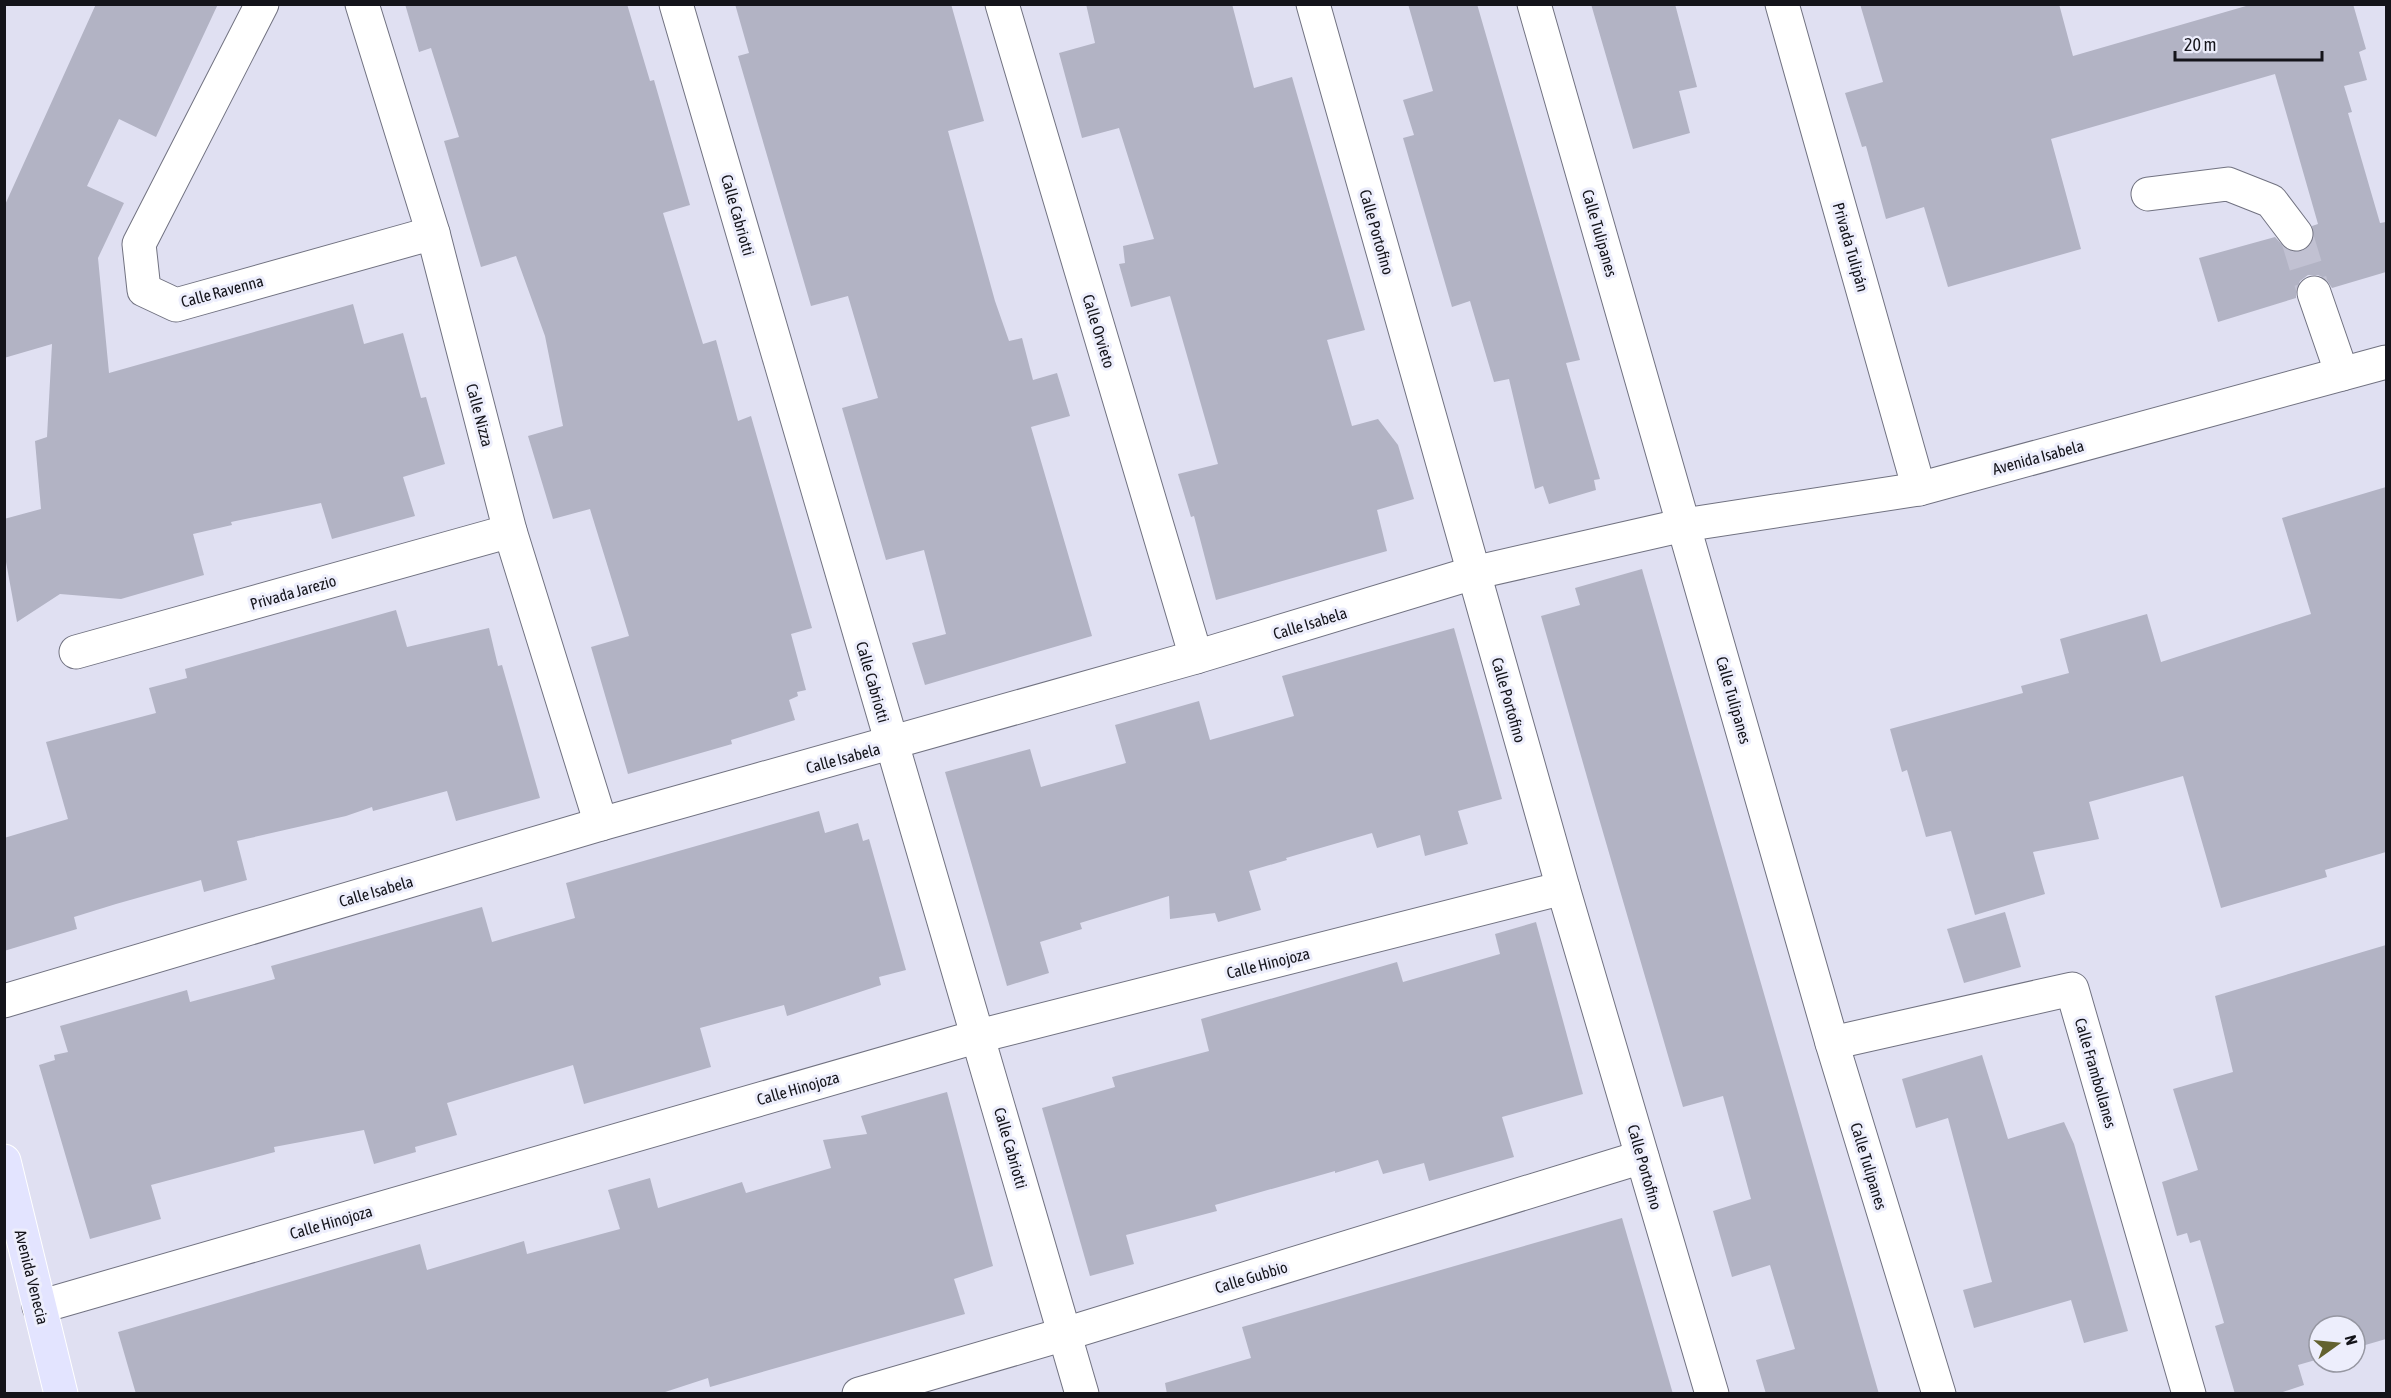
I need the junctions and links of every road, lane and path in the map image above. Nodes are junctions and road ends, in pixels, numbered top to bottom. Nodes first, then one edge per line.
1 (262, 4) edge
2 (362, 4) edge
3 (676, 4) edge
4 (1002, 4) edge
5 (1313, 4) edge
6 (1534, 4) edge
7 (1782, 4) edge
8 (2148, 194) dead end
9 (433, 233) junction
10 (2296, 234) tunnel mouth
11 (2314, 293) tunnel mouth
12 (2386, 362) edge
13 (2342, 374) junction
14 (1919, 489) junction
15 (1684, 525) junction
16 (510, 531) junction
17 (1473, 573) junction
18 (76, 652) dead end
19 (1196, 657) junction
20 (891, 745) junction
21 (601, 824) junction
22 (1563, 888) junction
23 (4, 1001) edge
24 (978, 1036) junction
25 (1832, 1043) junction
26 (1642, 1157) junction
27 (4, 1161) edge
28 (39, 1306) junction
29 (1065, 1334) junction
30 (61, 1394) edge
31 (859, 1394) edge
32 (1082, 1394) edge
33 (1712, 1394) edge
34 (1939, 1394) edge
35 (2189, 1394) edge

1 - 9 street, Calle Ravenna
2 - 9 street, Calle Nizza
3 - 20 street, Calle Cabriotti
4 - 19 street, Calle Orvieto
5 - 17 street, Calle Portofino
6 - 15 street, Calle Tulipanes
7 - 14 street, Privada Tulipán
8 - 10 street
9 - 16 street, Calle Nizza
11 - 13 street
12 - 13 street, Avenida Isabela
13 - 14 street, Avenida Isabela
14 - 15 street, Avenida Isabela
15 - 17 street, Calle Isabela
15 - 25 street, Calle Tulipanes
16 - 18 street, Privada Jarezio
16 - 21 street, Calle Nizza
17 - 19 street, Calle Isabela
17 - 22 street, Calle Portofino
19 - 20 street, Calle Isabela
20 - 21 street, Calle Isabela
20 - 24 street, Calle Cabriotti
21 - 23 street, Calle Isabela
22 - 24 street, Calle Hinojoza
22 - 26 street, Calle Portofino
24 - 28 street, Calle Hinojoza
24 - 29 street, Calle Cabriotti
25 - 34 street, Calle Tulipanes
25 - 35 street, Calle Frambollanes
26 - 29 street, Calle Gubbio
26 - 33 street, Calle Portofino
27 - 28 main road, Avenida Venecia
28 - 30 main road, Avenida Venecia
29 - 31 street, Calle Gubbio
29 - 32 street, Calle Cabriotti

